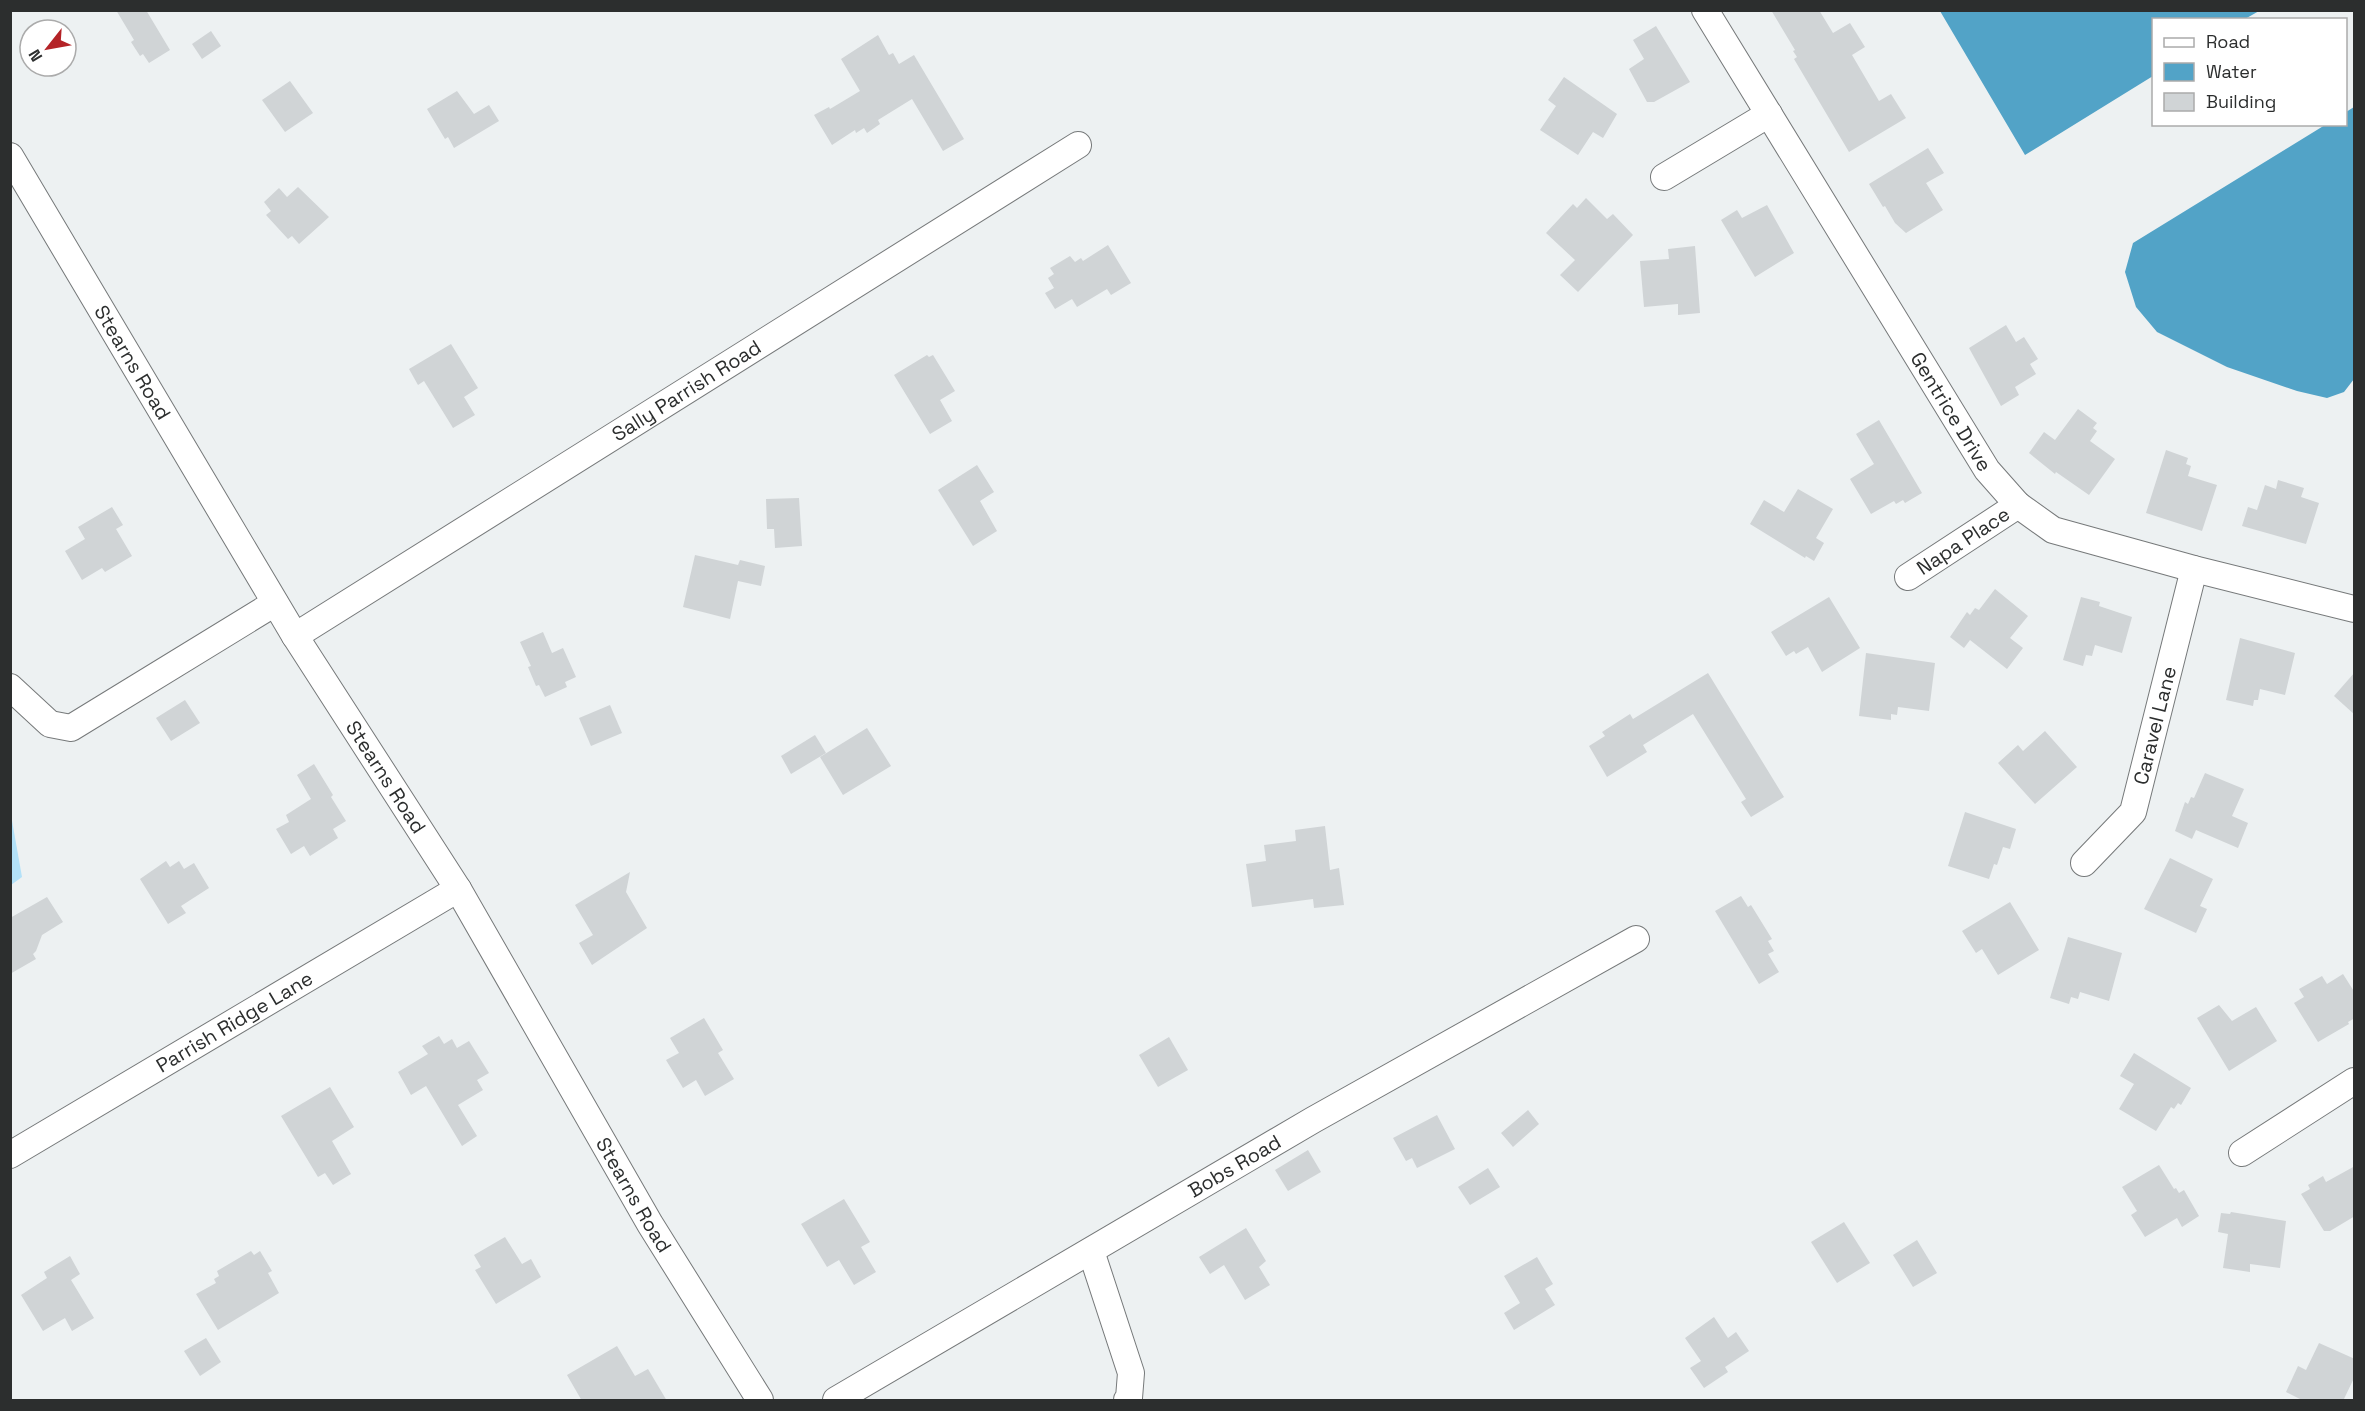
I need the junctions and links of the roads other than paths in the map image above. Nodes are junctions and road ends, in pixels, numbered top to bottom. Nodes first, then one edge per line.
1 (1705, 10) edge
2 (1769, 114) junction
3 (1078, 145) dead end
4 (10, 156) edge
5 (1664, 177) dead end
6 (2018, 505) junction
7 (2194, 569) junction
8 (1908, 577) dead end
9 (275, 603) junction
10 (2355, 609) edge
11 (295, 636) junction
12 (10, 687) edge
13 (2084, 863) dead end
14 (458, 889) junction
15 (1636, 939) dead end
16 (2355, 1081) edge
17 (2242, 1153) dead end
18 (10, 1155) edge
19 (1091, 1251) junction
20 (760, 1401) edge
21 (836, 1401) edge
22 (1127, 1401) edge

1 - 2 street, Gentrice Drive
2 - 5 street
2 - 6 street, Gentrice Drive
3 - 11 street, Sally Parrish Road
4 - 9 street, Stearns Road
6 - 7 street, Gentrice Drive
6 - 8 street, Napa Place
7 - 10 street, Gentrice Drive
7 - 13 street, Caravel Lane
9 - 11 street, Stearns Road
9 - 12 street
11 - 14 street, Stearns Road
14 - 18 street, Parrish Ridge Lane
14 - 20 street, Stearns Road
15 - 19 street, Bobs Road
16 - 17 street
19 - 21 street, Bobs Road
19 - 22 street

